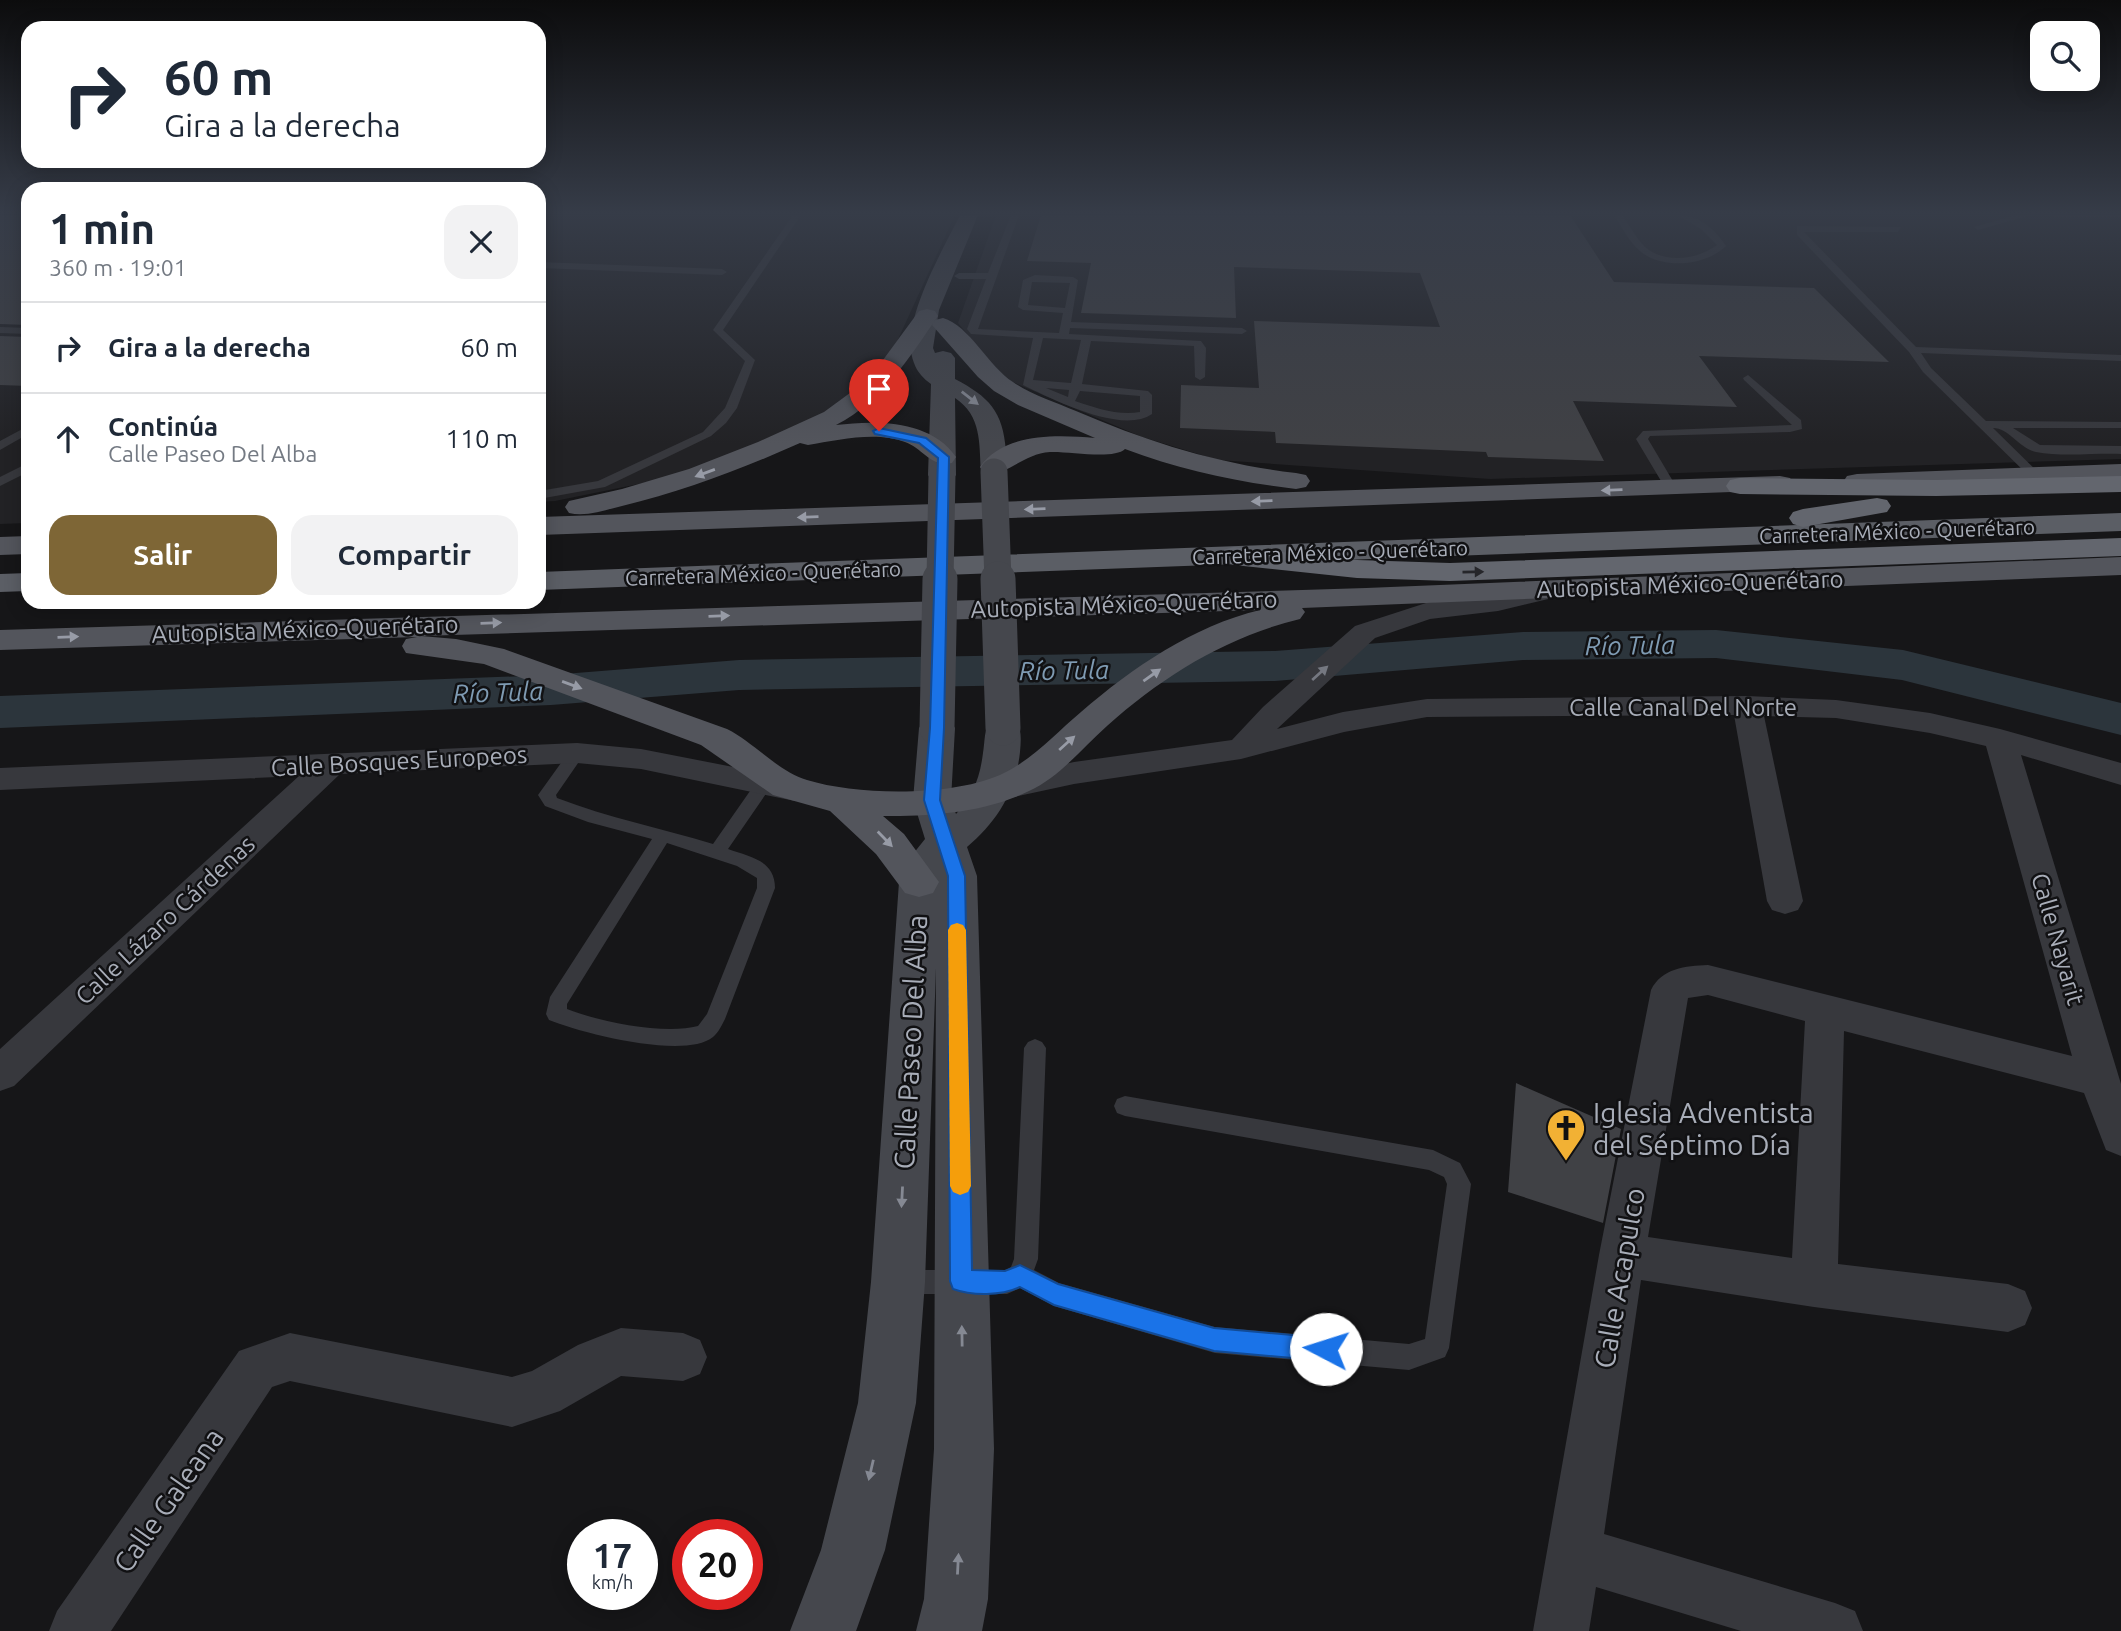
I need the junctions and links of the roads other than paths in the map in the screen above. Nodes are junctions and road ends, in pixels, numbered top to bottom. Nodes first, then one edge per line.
1 (745, 291) edge
2 (945, 291) edge
3 (953, 291) edge
4 (987, 291) edge
5 (1026, 291) edge
6 (1072, 291) edge
7 (1856, 291) edge
8 (1069, 311) junction
9 (935, 321) junction
10 (1066, 325) junction
11 (0, 330) edge
12 (21, 331) edge
13 (1242, 331) dead end
14 (1039, 337) junction
15 (1063, 337) junction
16 (1087, 338) junction
17 (1913, 350) junction
18 (2121, 358) edge
19 (1200, 377) dead end
20 (1748, 378) dead end
21 (944, 382) junction
22 (1027, 383) junction
23 (1075, 387) junction
24 (1072, 404) junction
25 (1980, 424) junction
26 (2001, 424) junction
27 (2121, 425) edge
28 (21, 433) edge
29 (0, 446) edge
30 (768, 447) junction
31 (2121, 450) edge
32 (1158, 454) junction
33 (943, 466) junction
34 (993, 470) junction
35 (21, 471) edge
36 (2035, 475) junction
37 (2113, 480) edge
38 (0, 482) edge
39 (1740, 486) junction
40 (1671, 488) junction
41 (546, 494) edge
42 (1460, 495) junction
43 (2121, 506) edge
44 (546, 512) edge
45 (1803, 518) junction
46 (2121, 522) edge
47 (546, 526) edge
48 (21, 546) edge
49 (0, 547) edge
50 (2121, 547) edge
51 (1234, 556) junction
52 (546, 563) edge
53 (2121, 566) edge
54 (1436, 572) junction
55 (546, 581) edge
56 (21, 582) edge
57 (0, 583) edge
58 (1552, 590) junction
59 (1366, 597) junction
60 (21, 600) edge
61 (0, 601) edge
62 (1192, 602) junction
63 (229, 632) junction
64 (0, 640) edge
65 (1747, 705) junction
66 (2000, 738) junction
67 (1241, 749) junction
68 (577, 752) junction
69 (331, 765) junction
70 (2121, 774) edge
71 (0, 779) edge
72 (779, 788) junction
73 (994, 790) junction
74 (844, 802) junction
75 (664, 834) junction
76 (932, 842) junction
77 (717, 851) junction
78 (1785, 901) dead end
79 (1825, 1012) junction
80 (1035, 1048) dead end
81 (0, 1074) edge
82 (2099, 1080) junction
83 (1125, 1106) dead end
84 (2121, 1137) edge
85 (1622, 1255) junction
86 (1020, 1275) junction
87 (961, 1281) junction
88 (898, 1282) junction
89 (1814, 1284) junction
90 (2008, 1308) dead end
91 (683, 1357) dead end
92 (1574, 1553) junction
93 (77, 1631) edge
94 (823, 1631) edge
95 (948, 1631) edge
96 (1561, 1631) edge
97 (1835, 1631) edge

1 - 41 lane
2 - 9 main road
3 - 9 main road
4 - 14 lane
5 - 8 lane
6 - 8 lane
7 - 17 lane
8 - 10 lane
9 - 21 main road
9 - 30 main road
9 - 32 main road
10 - 13 lane
10 - 15 lane
11 - 12 lane
14 - 15 lane
14 - 22 lane
15 - 16 lane
16 - 19 lane
16 - 23 lane
17 - 18 lane
17 - 25 lane
20 - 40 lane
21 - 33 main road, Calle Paseo Del Alba
21 -> 34 main road
22 - 23 lane
22 - 24 lane
23 - 24 lane
23 - 24 lane
25 - 26 lane
25 - 36 lane
26 - 27 lane
26 - 31 lane
28 - 29 lane
30 - 33 main road
30 -> 44 main road
32 - 34 main road
32 - 42 main road
33 - 76 main road, Calle Paseo Del Alba, bridge
34 - 73 main road, bridge
35 - 38 lane
36 - 37 main road
36 - 39 main road
37 - 39 highway
37 - 45 highway
39 - 40 main road
40 -> 42 main road
42 -> 47 main road
43 - 45 highway, Carretera México - Querétaro
45 - 52 highway, Carretera México - Querétaro
46 - 51 highway, Carretera México - Querétaro
48 - 49 main road
54 -> 50 highway
51 - 54 highway
51 - 55 highway, Carretera México - Querétaro
53 - 58 main road, Autopista México-Querétaro
54 - 62 main road
56 - 57 highway
58 - 59 main road, Autopista México-Querétaro
67 -> 58 street
59 - 62 main road, Autopista México-Querétaro
73 -> 59 main road
60 - 61 highway
63 -> 62 main road, Autopista México-Querétaro
64 -> 63 main road, Autopista México-Querétaro
63 -> 72 main road
65 - 66 street, Calle Canal Del Norte
65 - 67 street, Calle Canal Del Norte
65 - 78 street
66 - 70 street, Calle Canal Del Norte
66 - 82 street, Calle Nayarit
67 - 73 street, Calle Canal Del Norte
68 - 69 street, Calle Bosques Europeos
68 - 72 street, Calle Bosques Europeos
68 - 75 lane
69 - 71 street, Calle Bosques Europeos
69 - 81 street, Calle Lázaro Cárdenas
72 - 74 main road
72 - 77 lane
73 - 76 main road
74 - 76 main road
74 -> 76 main road
75 - 77 lane
75 - 77 lane
76 - 87 main road
76 -> 88 main road, Calle Paseo Del Alba
79 - 82 street, Calle Acapulco
79 - 85 street, Calle Acapulco
79 - 89 street
80 - 86 lane
82 - 84 street, Calle Nayarit
83 - 86 lane
85 - 89 street
85 - 92 street, Calle Acapulco
86 - 87 lane
87 - 88 lane
95 -> 87 main road
88 -> 94 main road, Calle Paseo Del Alba
89 - 90 street
91 - 93 street, Calle Galeana
92 - 96 street, Calle Acapulco
92 - 97 street

